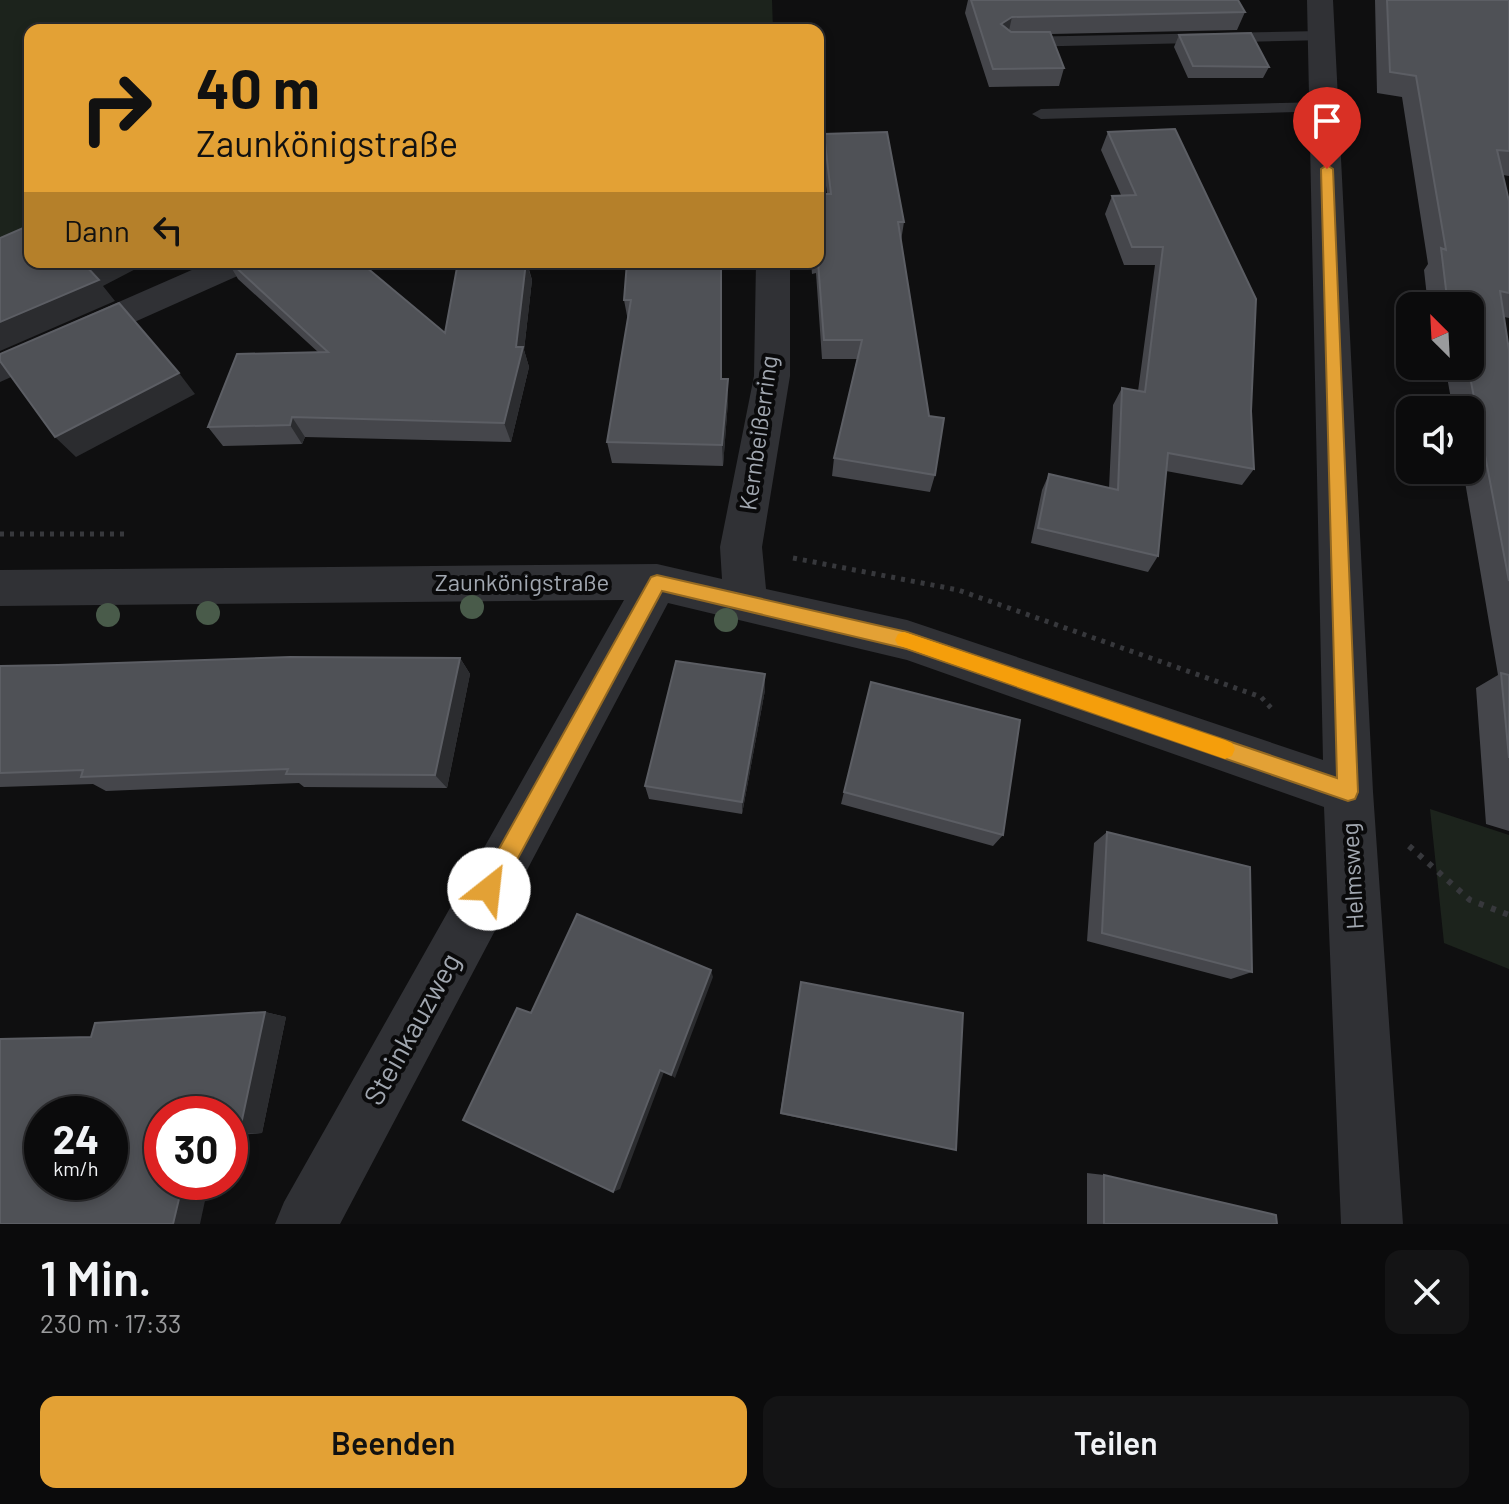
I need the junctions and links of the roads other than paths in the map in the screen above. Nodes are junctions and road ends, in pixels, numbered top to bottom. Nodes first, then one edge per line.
1 (1320, 18) edge
2 (1008, 43) edge
3 (1325, 107) junction
4 (1041, 114) dead end
5 (226, 268) edge
6 (773, 268) edge
7 (0, 369) edge
8 (657, 582) junction
9 (0, 588) edge
10 (746, 603) junction
11 (1348, 792) junction
12 (306, 1224) edge
13 (1372, 1224) edge

1 - 2 lane
1 - 3 street, Helmsweg
3 - 4 lane
3 - 11 street, Helmsweg
5 - 7 street
6 - 10 street, Kernbeißerring
8 - 9 street, Zaunkönigstraße
8 - 10 street, Zaunkönigstraße
8 - 12 street, Steinkauzweg
10 - 11 street, Zaunkönigstraße
11 - 13 street, Helmsweg

